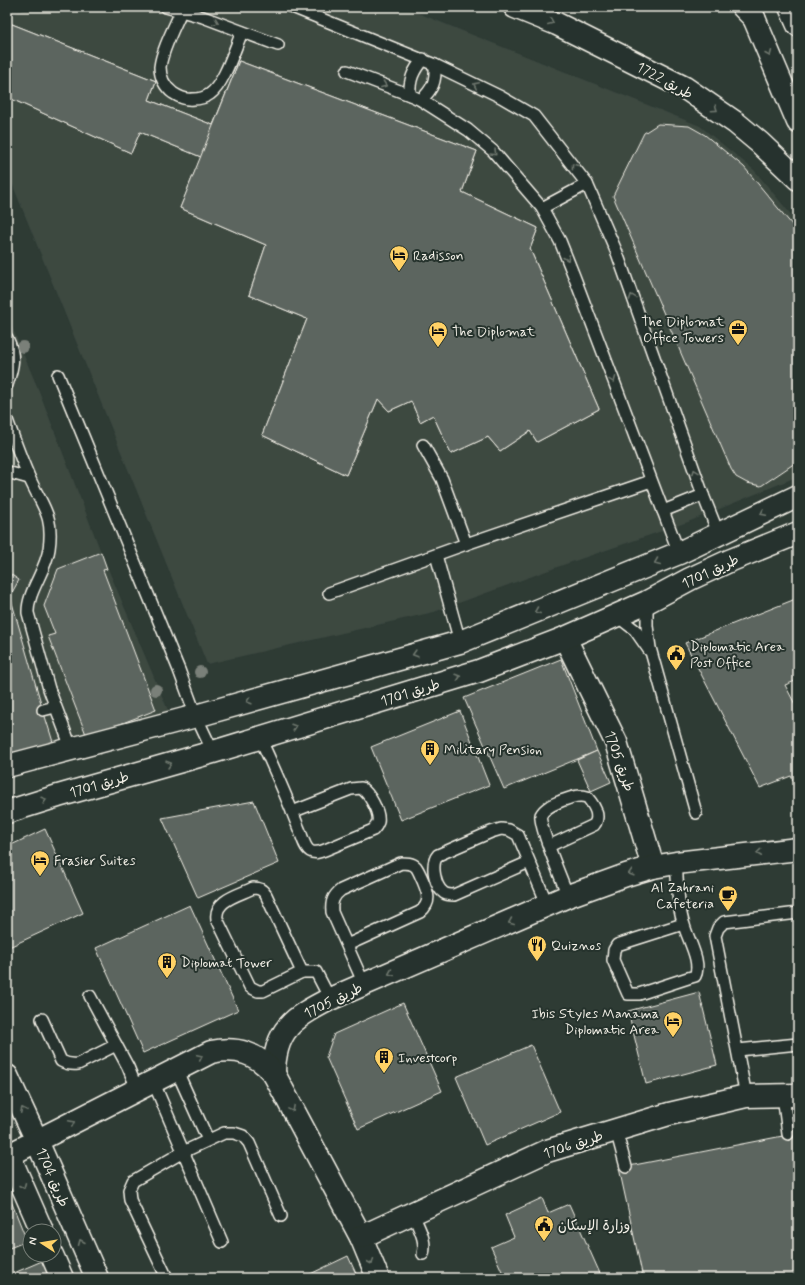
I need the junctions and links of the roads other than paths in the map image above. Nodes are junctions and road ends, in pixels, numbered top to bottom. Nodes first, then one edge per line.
1 (166, 7) edge
2 (292, 7) edge
3 (515, 7) edge
4 (790, 7) edge
5 (182, 9) edge
6 (748, 11) edge
7 (798, 25) edge
8 (242, 32) junction
9 (278, 45) dead end
10 (422, 59) junction
11 (435, 65) junction
12 (347, 71) dead end
13 (410, 95) junction
14 (421, 100) junction
15 (798, 122) edge
16 (798, 179) edge
17 (587, 184) junction
18 (542, 208) junction
19 (7, 338) edge
20 (58, 375) dead end
21 (7, 385) edge
22 (7, 420) edge
23 (423, 444) dead end
24 (7, 472) edge
25 (29, 478) junction
26 (651, 481) junction
27 (703, 495) junction
28 (798, 496) edge
29 (663, 511) junction
30 (798, 533) edge
31 (719, 535) junction
32 (466, 544) junction
33 (679, 553) junction
34 (436, 555) junction
35 (729, 561) junction
36 (690, 579) junction
37 (329, 593) dead end
38 (647, 602) junction
39 (617, 616) junction
40 (565, 638) junction
41 (460, 642) junction
42 (653, 660) junction
43 (55, 707) junction
44 (42, 710) dead end
45 (196, 716) junction
46 (260, 738) junction
47 (72, 750) junction
48 (213, 752) junction
49 (7, 766) edge
50 (7, 812) edge
51 (292, 812) junction
52 (696, 813) dead end
53 (549, 846) junction
54 (798, 848) edge
55 (529, 862) junction
56 (676, 863) junction
57 (653, 867) junction
58 (568, 896) junction
59 (548, 906) junction
60 (798, 913) edge
61 (683, 924) junction
62 (347, 945) junction
63 (302, 972) junction
64 (364, 984) junction
65 (90, 996) dead end
66 (330, 999) junction
67 (42, 1019) dead end
68 (798, 1044) edge
69 (116, 1045) junction
70 (738, 1050) junction
71 (176, 1069) junction
72 (274, 1074) junction
73 (7, 1076) edge
74 (145, 1085) junction
75 (790, 1095) edge
76 (746, 1096) junction
77 (616, 1130) junction
78 (788, 1134) dead end
79 (208, 1140) junction
80 (37, 1141) junction
81 (183, 1152) junction
82 (8, 1153) edge
83 (626, 1167) dead end
84 (413, 1214) junction
85 (281, 1216) dead end
86 (39, 1223) edge
87 (361, 1238) junction
88 (222, 1242) dead end
89 (423, 1254) dead end
90 (55, 1263) edge
91 (62, 1278) edge
92 (97, 1278) edge
93 (167, 1278) edge
94 (378, 1278) edge

1 - 5 lane
2 - 10 lane
3 -> 16 street, طريق 1722
4 - 7 street
5 -> 8 lane
5 - 8 lane
6 -> 15 street
8 - 9 lane
10 - 11 lane
10 - 13 lane
11 - 14 lane
17 -> 11 lane
12 -> 13 lane
13 - 14 lane
14 -> 18 lane
17 - 18 lane
27 -> 17 lane
18 -> 26 lane
19 - 21 lane
20 - 45 lane
22 - 25 lane
23 - 32 lane
24 - 25 lane
25 - 43 lane
26 - 29 lane
26 - 32 lane
27 - 29 lane
27 - 31 lane
28 -> 31 street, طريق 1701
29 - 33 lane
30 - 35 street, طريق 1701
31 - 33 street, طريق 1701
31 - 35 street
32 - 34 lane
33 - 36 street
33 -> 41 street, طريق 1701
34 - 37 lane
34 - 41 lane
35 - 36 street, طريق 1701
36 - 38 street, طريق 1701
38 - 39 street, طريق 1701
38 - 42 lane
39 - 40 street, طريق 1701
39 - 42 lane
46 -> 40 street, طريق 1701
40 - 57 street, طريق 1705
41 -> 45 street, طريق 1701
42 - 52 lane
43 - 44 lane
43 - 47 lane
45 - 47 street, طريق 1701
45 - 48 lane
46 - 48 street, طريق 1701
46 - 51 lane
47 - 49 street, طريق 1701
50 -> 48 street, طريق 1701
51 - 51 lane
53 - 53 lane
53 - 58 lane
54 -> 56 street, طريق 1705
55 - 55 lane
55 - 59 lane
56 - 57 street, طريق 1705
56 - 61 lane
57 -> 58 street, طريق 1705
58 - 59 street, طريق 1705
59 -> 64 street, طريق 1705
60 - 70 lane
61 - 61 lane
62 - 62 lane
62 - 64 lane
63 - 63 lane
63 - 66 lane
64 - 66 street, طريق 1705
65 - 69 lane
66 - 72 street, طريق 1705
67 - 69 lane
68 - 70 lane
69 - 74 lane
70 - 76 lane
71 -> 72 street
71 - 74 street
71 - 79 lane
72 -> 87 street
80 -> 73 street, طريق 1704
80 -> 74 street
74 - 81 lane
75 - 76 street, طريق 1706
75 - 78 lane
76 - 77 street, طريق 1706
77 - 83 lane
77 - 84 street, طريق 1706
79 - 81 lane
79 - 85 lane
80 - 82 street
92 -> 80 street, طريق 1704
81 - 88 lane
81 - 93 lane
82 -> 86 street
84 - 87 street, طريق 1706
84 - 89 lane
87 -> 94 street
90 - 91 street

